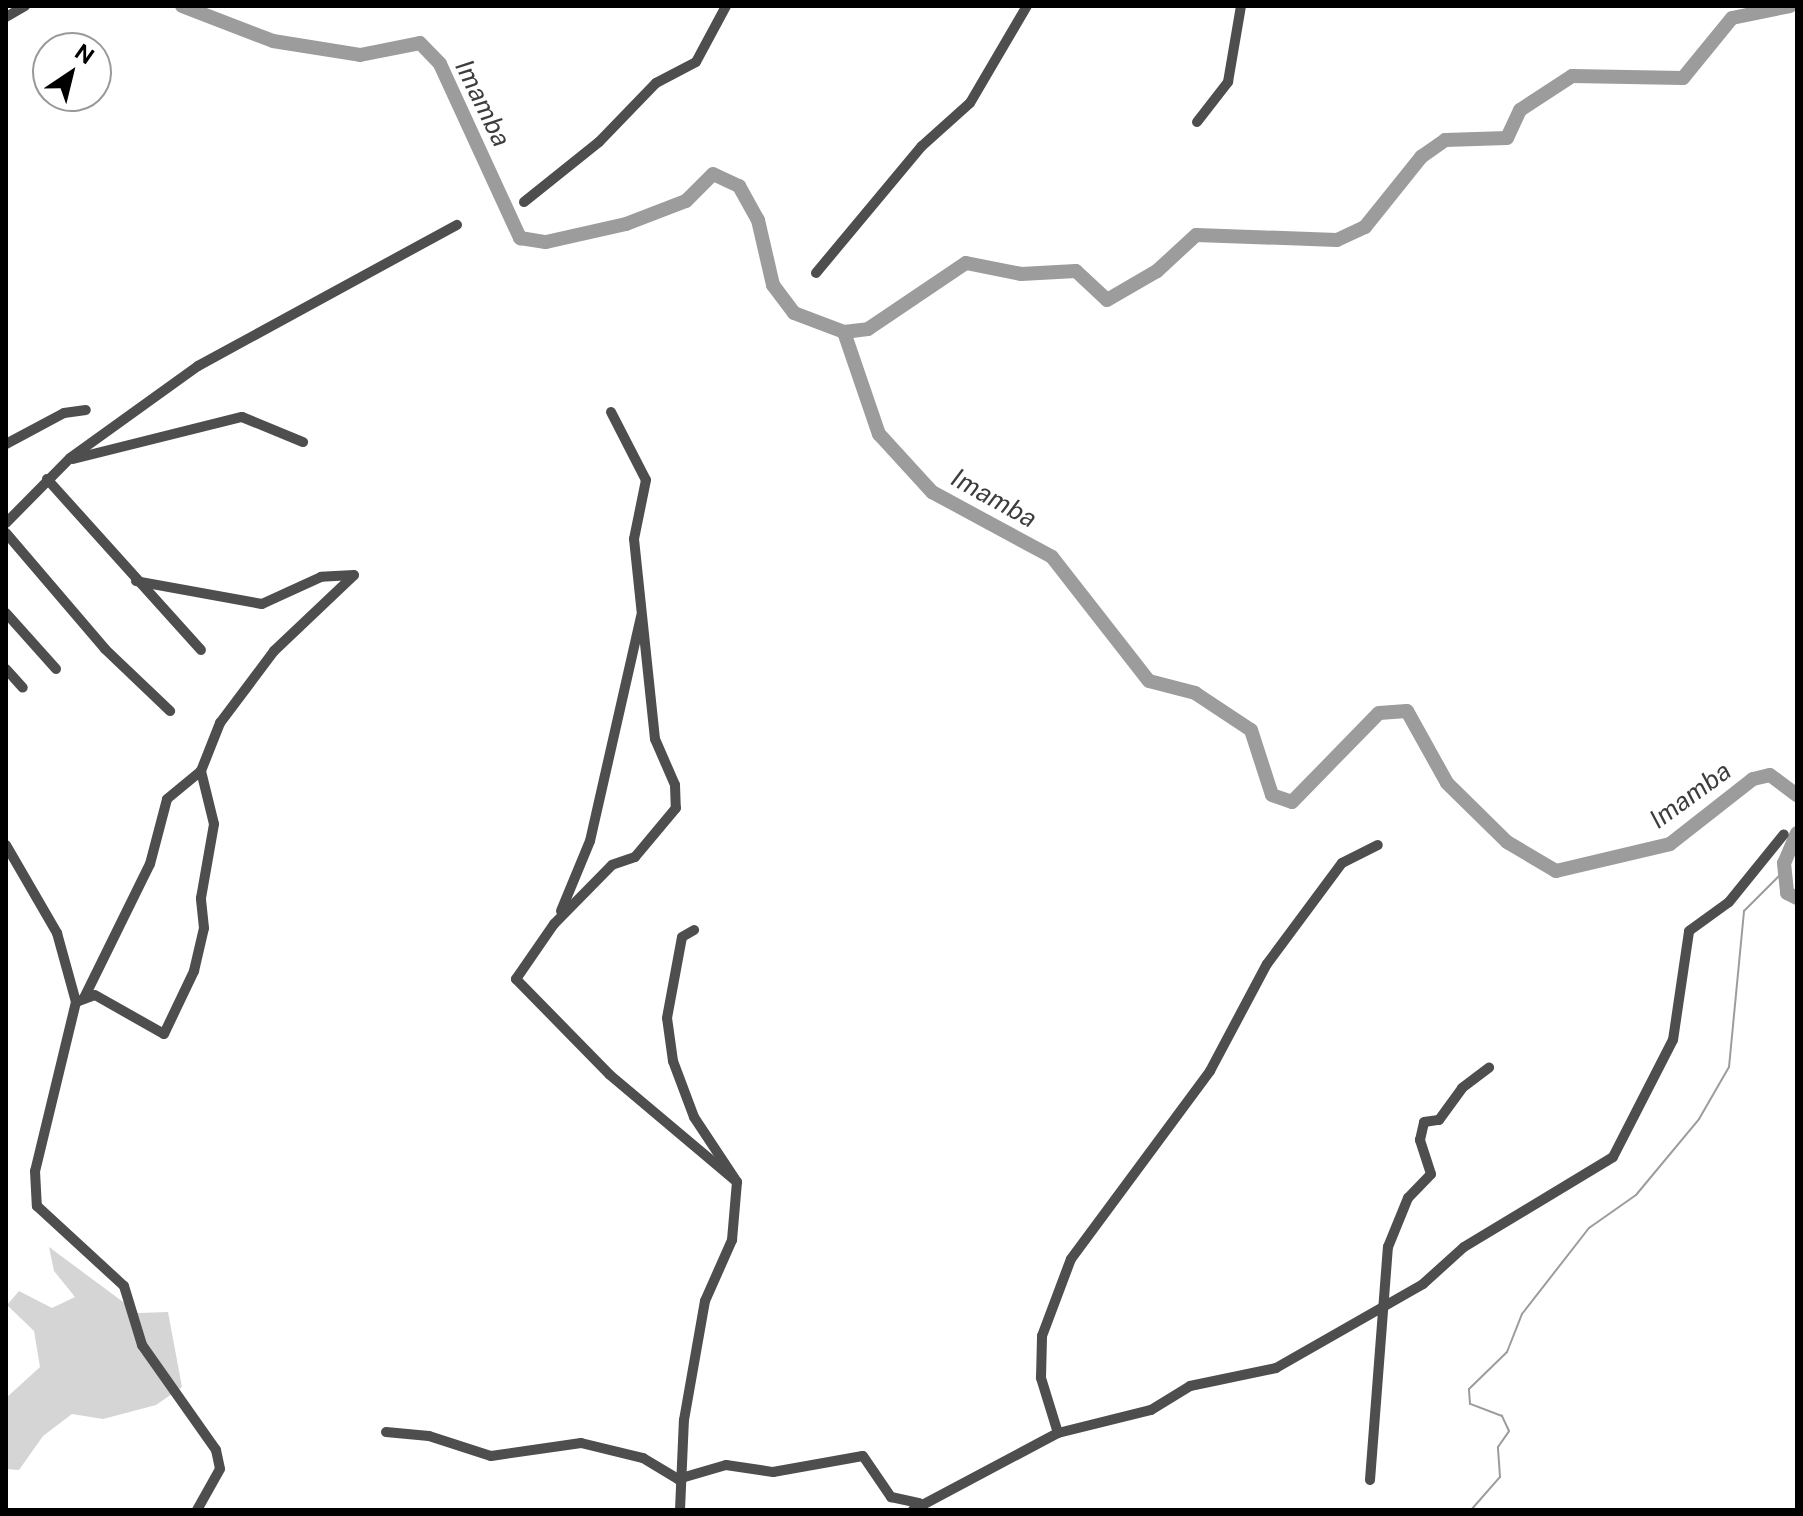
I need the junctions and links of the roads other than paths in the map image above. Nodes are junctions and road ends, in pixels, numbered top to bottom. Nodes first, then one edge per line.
1 (25, 6) edge
2 (726, 6) edge
3 (1027, 6) edge
4 (1241, 6) edge
5 (6, 17) edge
6 (1197, 122) dead end
7 (524, 202) dead end
8 (457, 225) dead end
9 (816, 273) dead end
10 (86, 410) dead end
11 (611, 412) dead end
12 (303, 442) dead end
13 (6, 444) edge
14 (67, 460) junction
15 (47, 479) junction
16 (6, 523) edge
17 (6, 533) edge
18 (136, 581) junction
19 (642, 610) junction
20 (6, 613) edge
21 (201, 650) dead end
22 (6, 669) edge
23 (56, 669) dead end
24 (23, 688) dead end
25 (170, 711) dead end
26 (201, 771) junction
27 (1784, 834) dead end
28 (6, 845) edge
29 (1378, 845) dead end
30 (554, 924) junction
31 (694, 930) dead end
32 (80, 1000) junction
33 (1489, 1068) dead end
34 (737, 1182) junction
35 (1386, 1305) junction
36 (386, 1432) dead end
37 (1058, 1433) junction
38 (678, 1479) junction
39 (1370, 1480) dead end
40 (916, 1507) edge
41 (197, 1510) edge
42 (680, 1510) edge

1 - 5 street
2 - 7 street
3 - 9 street
4 - 6 street
8 - 14 street
10 - 13 street
11 - 19 street
12 - 14 street
14 - 15 street
15 - 16 street
15 - 18 street
17 - 25 street
18 - 21 street
18 - 26 street
19 - 30 street
19 - 30 street
20 - 23 street
22 - 24 street
26 - 32 street
26 - 32 street
27 - 35 street
28 - 32 street
29 - 37 street
30 - 34 street
31 - 34 street
32 - 41 street
33 - 35 street
34 - 38 street
35 - 37 street
35 - 39 street
36 - 38 street
37 - 40 street
38 - 40 street
38 - 42 street

